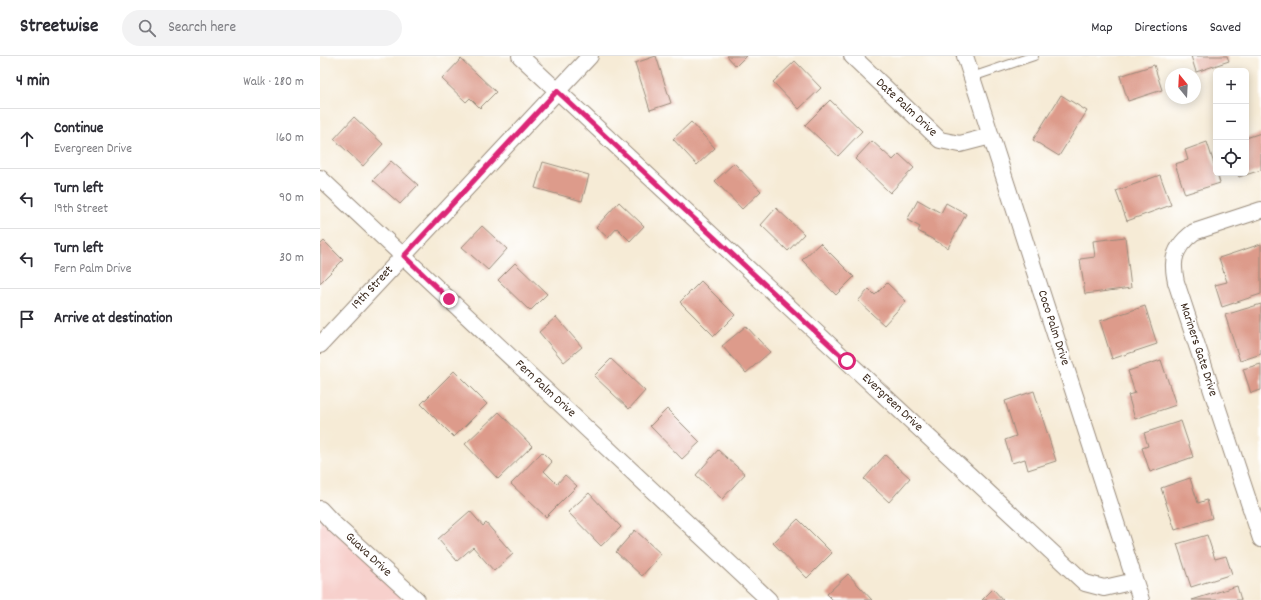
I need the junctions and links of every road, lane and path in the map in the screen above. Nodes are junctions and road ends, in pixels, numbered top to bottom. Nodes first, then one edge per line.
1 (520, 56) edge
2 (590, 56) edge
3 (852, 56) edge
4 (965, 56) edge
5 (1034, 56) edge
6 (972, 77) junction
7 (557, 91) junction
8 (991, 136) junction
9 (320, 178) edge
10 (1261, 210) edge
11 (404, 256) junction
12 (320, 345) edge
13 (320, 509) edge
14 (1261, 539) edge
15 (1135, 581) junction
16 (417, 600) edge
17 (769, 600) edge
18 (1141, 600) edge

1 - 7 street, Evergreen Drive
2 - 7 street, 19th Street
3 - 8 street, Date Palm Drive
4 - 6 street, Coco Palm Drive
5 - 6 lane
6 - 8 street, Coco Palm Drive
7 - 11 street, 19th Street
7 - 15 street, Evergreen Drive
8 - 15 street, Coco Palm Drive
9 - 11 street, Fern Palm Drive
10 - 14 street, Mariners Gate Drive
11 - 12 street, 19th Street
11 - 17 street, Fern Palm Drive
13 - 16 street, Guava Drive
15 - 18 street, Coco Palm Drive

